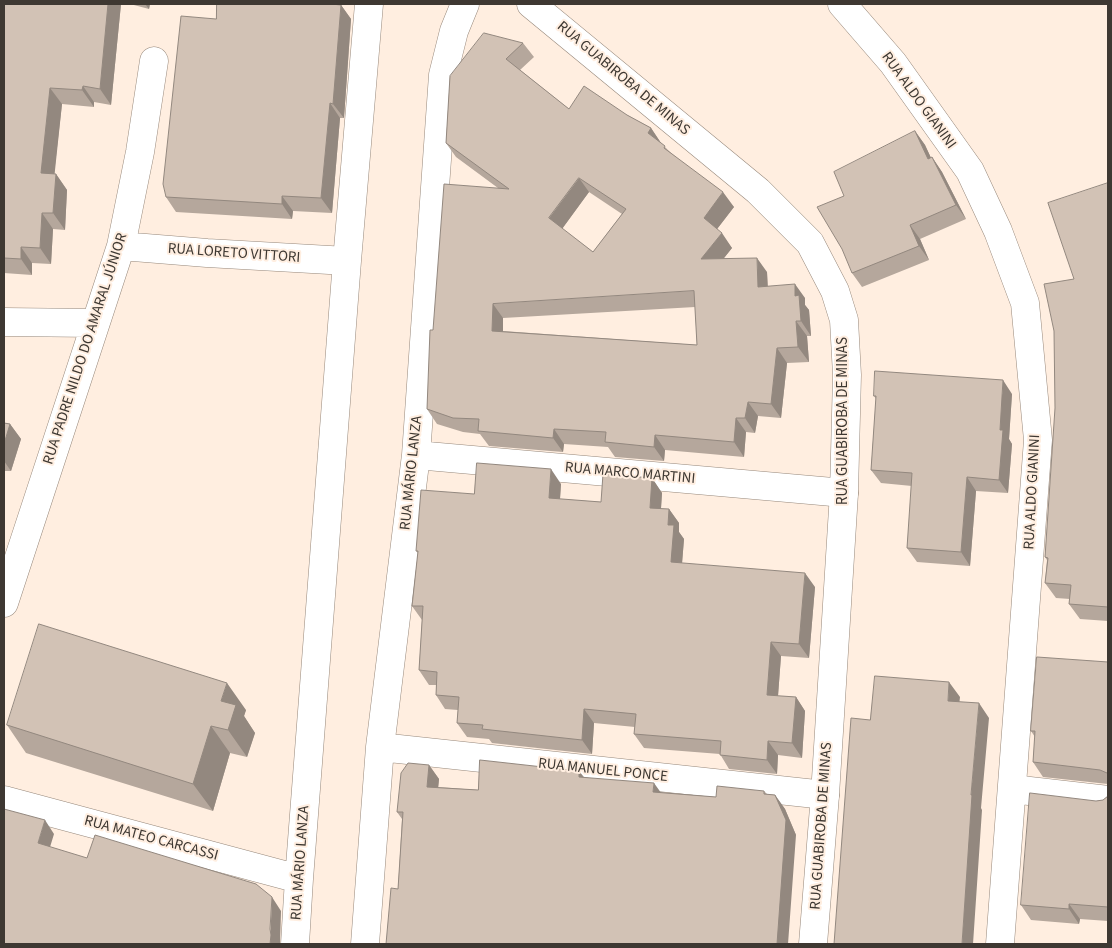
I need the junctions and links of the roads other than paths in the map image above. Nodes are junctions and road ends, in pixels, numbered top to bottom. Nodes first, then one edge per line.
1 (369, 4) edge
2 (465, 4) edge
3 (531, 4) edge
4 (842, 4) edge
5 (154, 61) dead end
6 (121, 246) junction
7 (347, 261) junction
8 (4, 322) edge
9 (95, 323) junction
10 (416, 455) junction
11 (844, 493) junction
12 (4, 603) edge
13 (380, 747) junction
14 (1012, 789) junction
15 (825, 795) junction
16 (4, 800) edge
17 (1108, 800) edge
18 (298, 879) junction
19 (295, 944) edge
20 (365, 944) edge
21 (813, 944) edge
22 (1000, 944) edge

1 - 7 street, RUA MÁRIO LANZA
2 - 10 street, RUA MÁRIO LANZA
3 - 11 street, RUA GUABIROBA DE MINAS
4 - 14 street, RUA ALDO GIANINI
5 - 6 street, RUA PADRE NILDO DO AMARAL JÚNIOR
6 - 7 street, RUA LORETO VITTORI
6 - 9 street, RUA PADRE NILDO DO AMARAL JÚNIOR
7 - 18 street, RUA MÁRIO LANZA
8 - 9 street
9 - 12 street, RUA PADRE NILDO DO AMARAL JÚNIOR
10 - 11 street, RUA MARCO MARTINI
10 - 13 street, RUA MÁRIO LANZA
11 - 15 street, RUA GUABIROBA DE MINAS
13 - 15 street, RUA MANUEL PONCE
13 - 20 street, RUA MÁRIO LANZA
14 - 17 street
14 - 22 street, RUA ALDO GIANINI
15 - 21 street, RUA GUABIROBA DE MINAS
16 - 18 street, RUA MATEO CARCASSI
18 - 19 street, RUA MÁRIO LANZA

